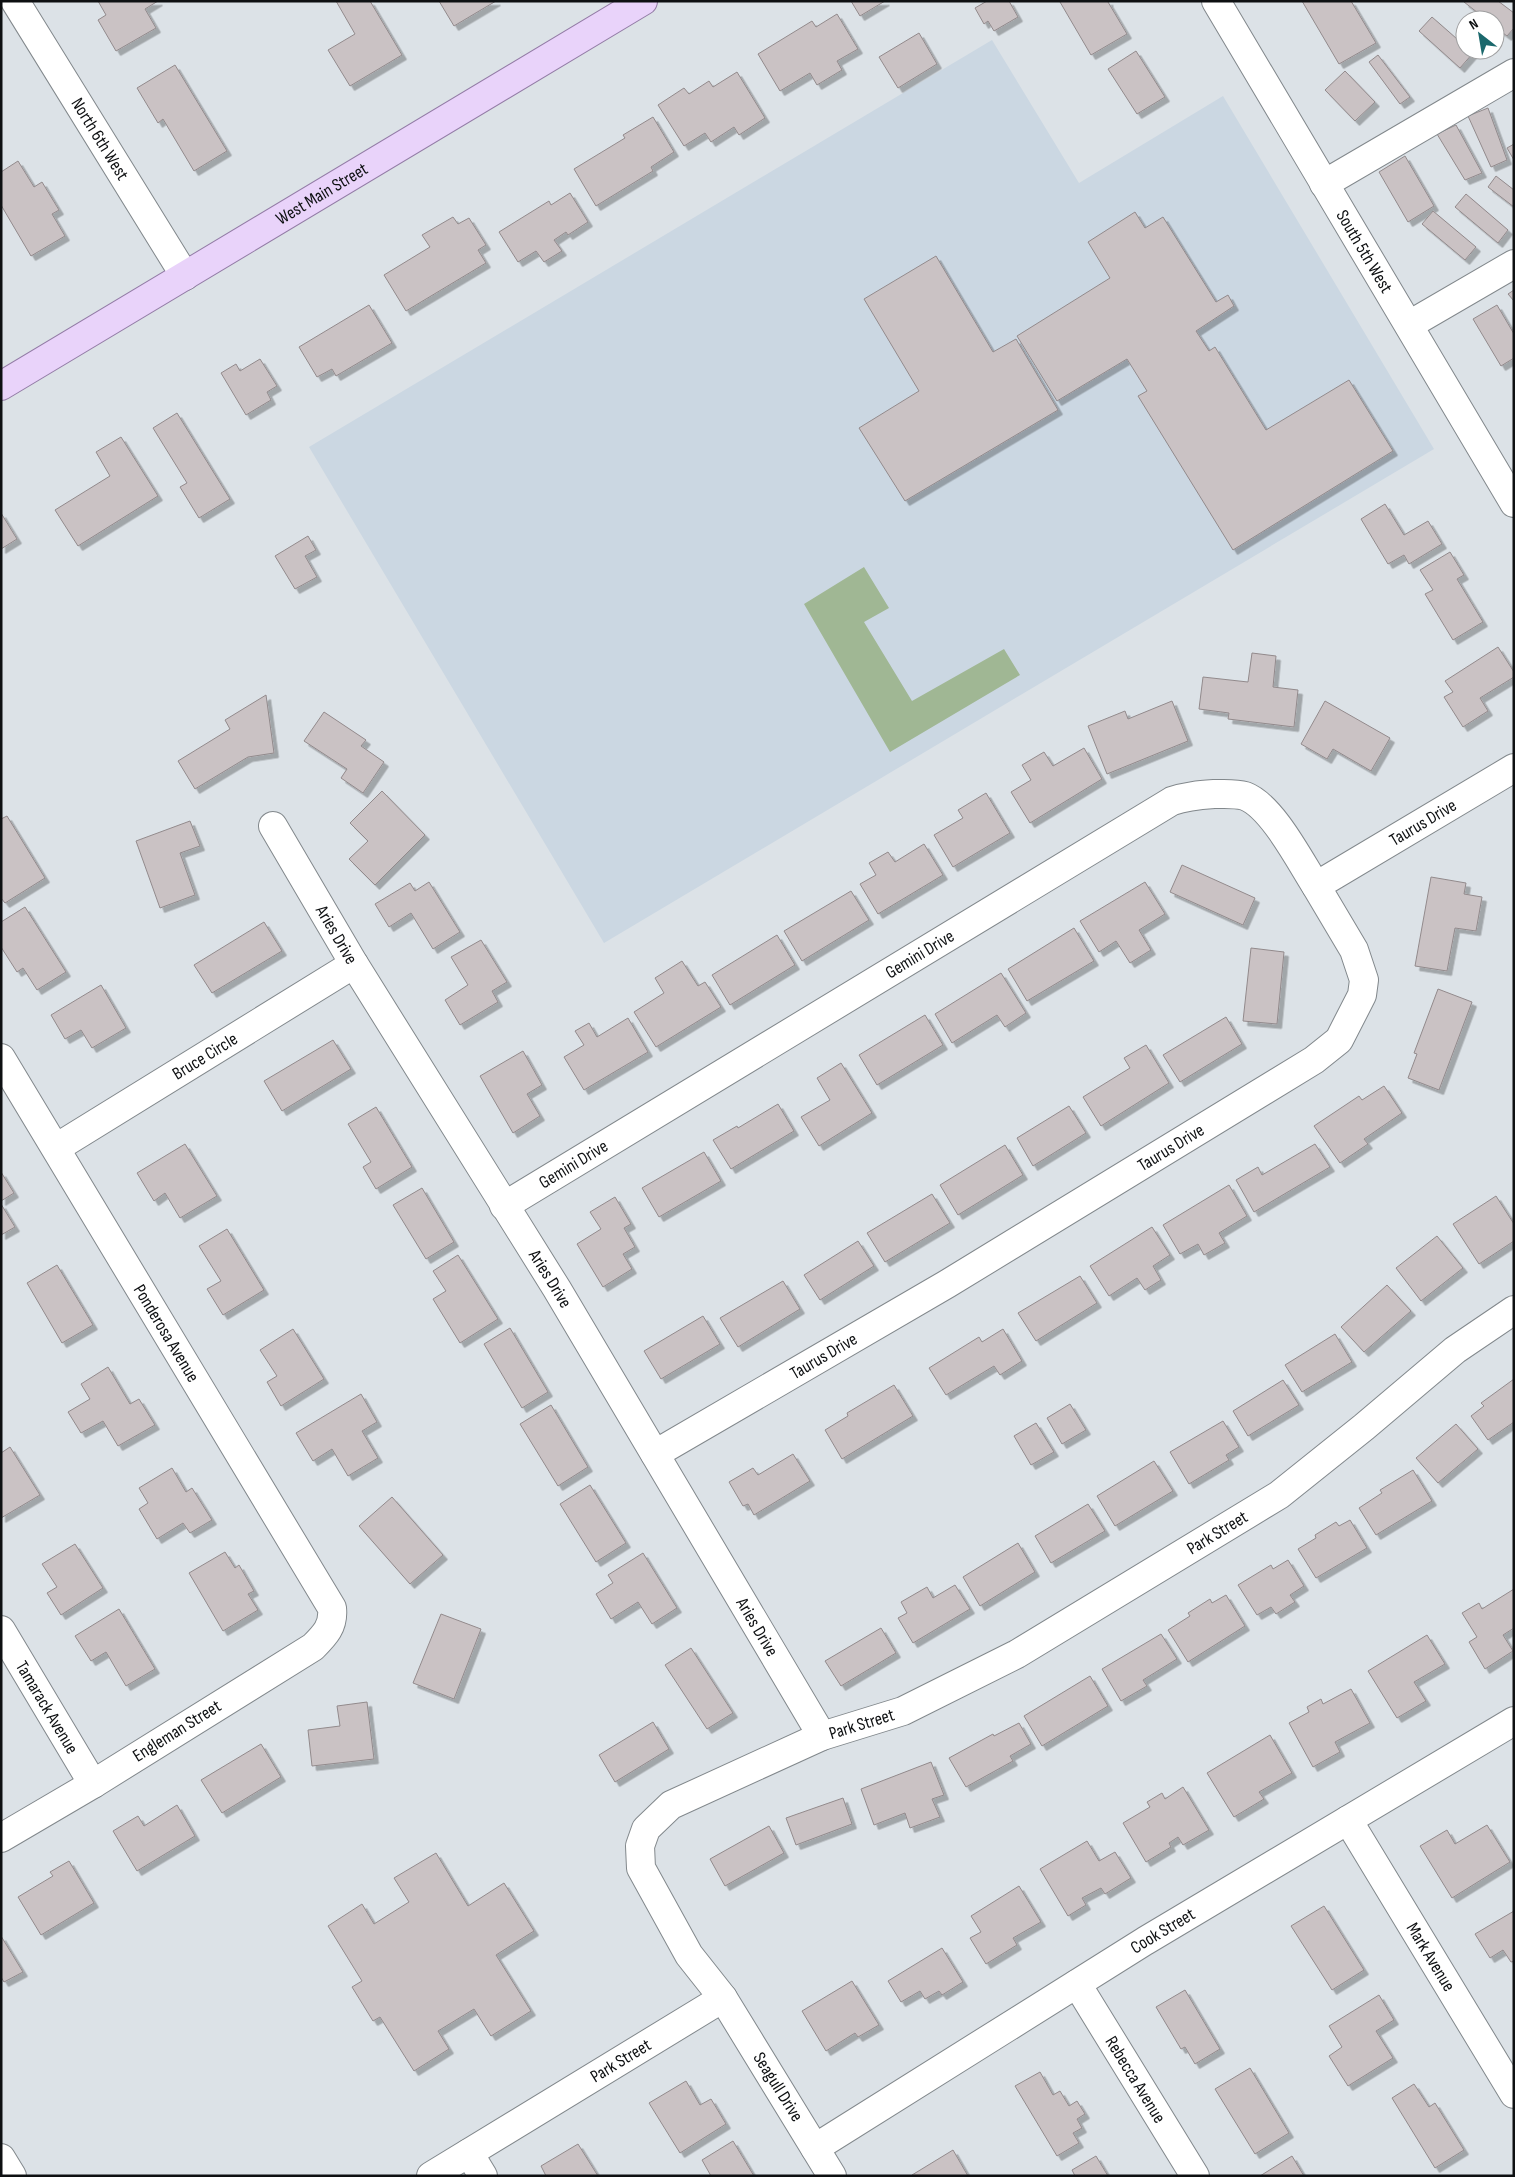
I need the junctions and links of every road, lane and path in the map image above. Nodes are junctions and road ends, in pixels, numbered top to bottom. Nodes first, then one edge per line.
1 (15, 1) edge
2 (1216, 1) edge
3 (626, 6) edge
4 (1514, 73) edge
5 (1324, 184) junction
6 (1514, 264) edge
7 (185, 276) junction
8 (1409, 325) junction
9 (1, 386) edge
10 (1514, 503) edge
11 (1514, 768) edge
12 (272, 826) dead end
13 (1316, 886) junction
14 (354, 964) junction
15 (1, 1058) edge
16 (56, 1148) junction
17 (504, 1206) junction
18 (1514, 1310) edge
19 (655, 1454) junction
20 (332, 1608) joint
21 (1, 1630) edge
22 (1514, 1721) edge
23 (822, 1736) junction
24 (93, 1784) junction
25 (1348, 1820) junction
26 (1, 1838) edge
27 (1077, 1984) junction
28 (723, 1998) junction
29 (1514, 2094) edge
30 (815, 2148) junction
31 (469, 2153) junction
32 (1, 2158) edge
33 (12, 2176) edge
34 (431, 2176) edge
35 (483, 2176) edge
36 (832, 2176) edge
37 (1195, 2176) edge

1 - 7 street, North 6th West
2 - 5 street, South 5th West
3 - 7 main road, West Main Street
4 - 5 street
5 - 8 street, South 5th West
6 - 8 street
7 - 9 main road, West Main Street
8 - 10 street, South 5th West
11 - 13 street, Taurus Drive
12 - 14 street, Aries Drive
13 - 17 street, Gemini Drive
13 - 19 street, Taurus Drive
14 - 16 street, Bruce Circle
14 - 17 street, Aries Drive
15 - 16 street, Ponderosa Avenue
16 - 20 street, Ponderosa Avenue
17 - 19 street, Aries Drive
18 - 23 street, Park Street
19 - 23 street, Aries Drive
20 - 24 street, Engleman Street
21 - 24 street, Tamarack Avenue
22 - 25 street, Cook Street
23 - 28 street, Park Street
24 - 26 street, Engleman Street
25 - 27 street, Cook Street
25 - 29 street, Mark Avenue
27 - 30 street, Cook Street
27 - 37 street, Rebecca Avenue
28 - 30 street, Seagull Drive
28 - 31 street, Park Street
30 - 36 street, Seagull Drive
31 - 34 street, Park Street
31 - 35 street
32 - 33 street

